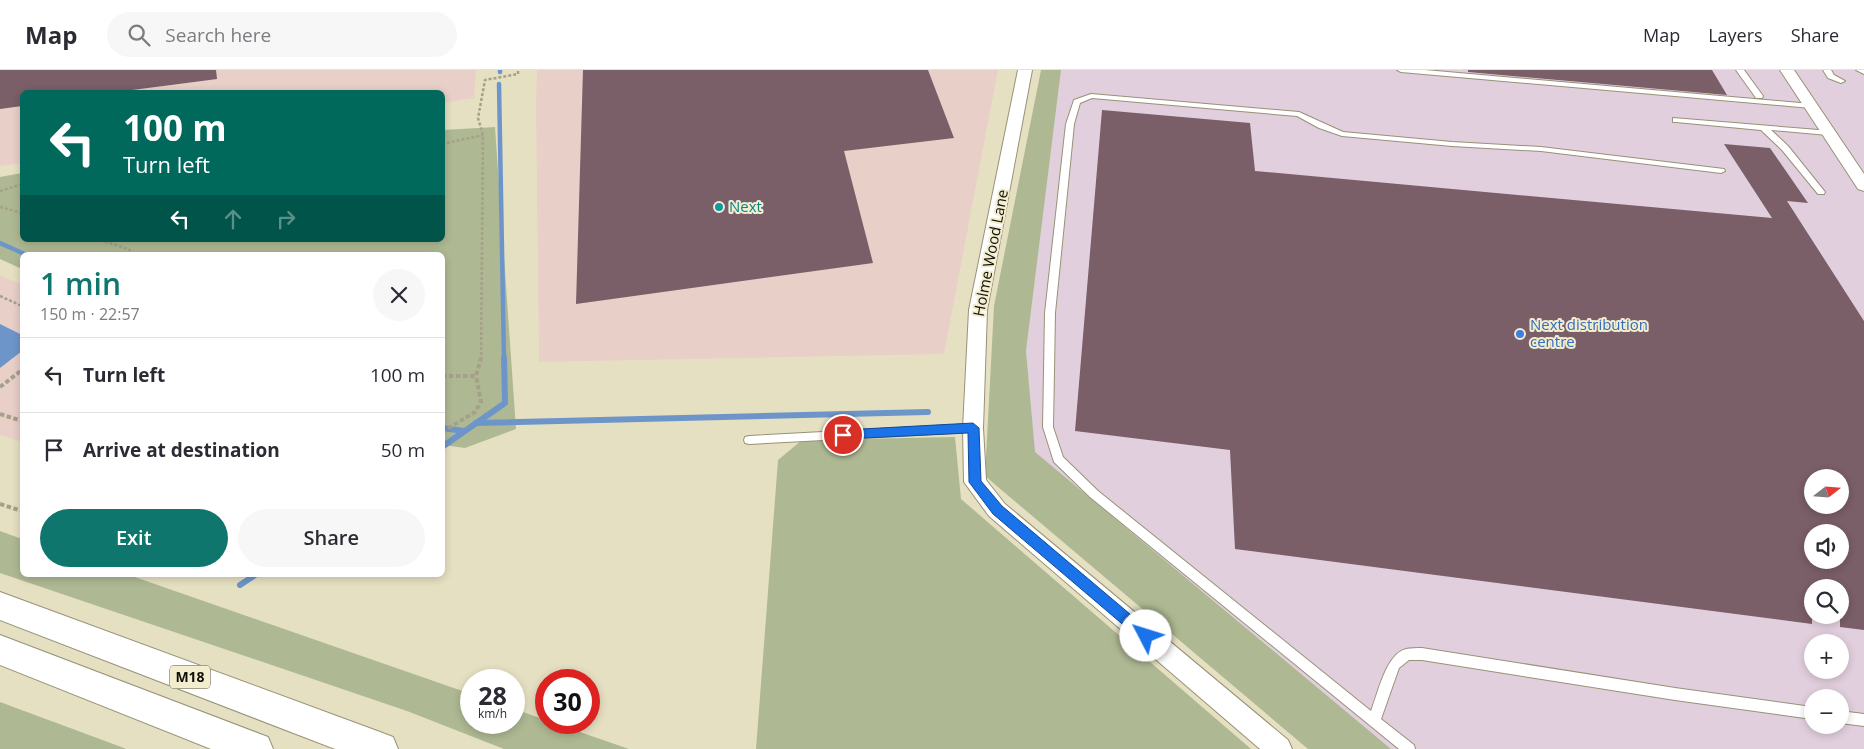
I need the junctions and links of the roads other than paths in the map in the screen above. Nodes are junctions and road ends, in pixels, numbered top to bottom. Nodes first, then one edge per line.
1 (1025, 70) edge
2 (1402, 70) edge
3 (1740, 70) edge
4 (1787, 70) edge
5 (1826, 70) edge
6 (1860, 70) edge
7 (1864, 72) edge
8 (1841, 81) dead end
9 (1758, 96) dead end
10 (1811, 106) junction
11 (1676, 120) dead end
12 (1764, 127) junction
13 (1828, 133) junction
14 (1721, 171) dead end
15 (1864, 186) edge
16 (1821, 192) dead end
17 (973, 428) junction
18 (749, 440) dead end
19 (0, 606) edge
20 (0, 650) edge
21 (1804, 712) edge
22 (1849, 718) edge
23 (1864, 720) edge
24 (1374, 721) junction
25 (255, 749) edge
26 (380, 749) edge
27 (1279, 749) edge
28 (1410, 749) edge

1 - 17 street, Holme Wood Lane
2 - 10 lane
3 - 9 lane
4 - 10 street
5 - 8 lane
6 - 7 lane
10 - 13 street
11 - 12 lane
12 - 13 lane
12 - 16 lane
13 - 15 street
14 - 24 lane
17 - 18 lane
17 - 27 street, Holme Wood Lane
19 - 26 highway, M18
20 - 25 highway
21 - 24 lane
22 - 23 lane
24 - 28 lane

